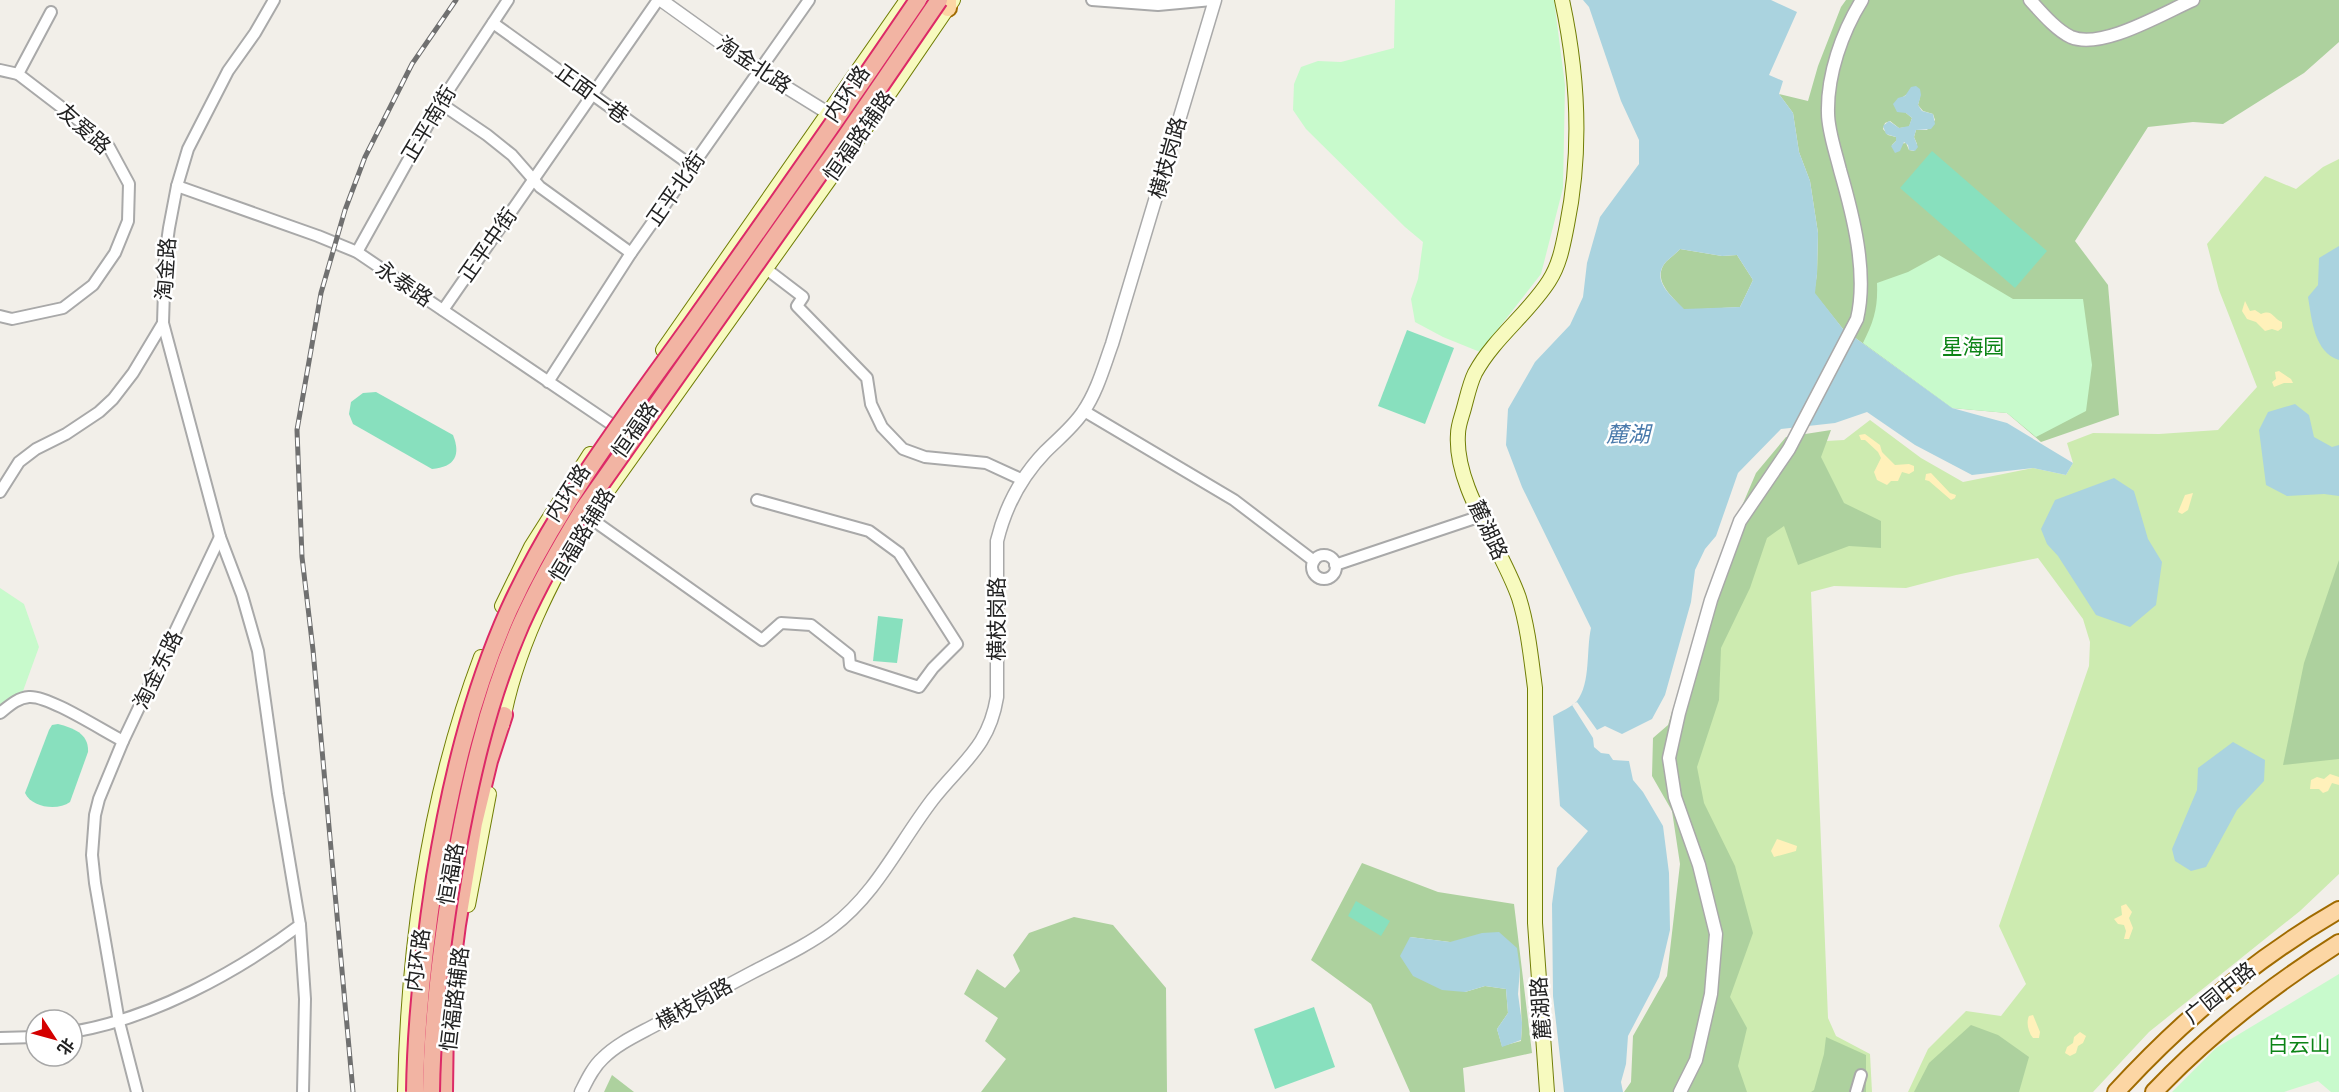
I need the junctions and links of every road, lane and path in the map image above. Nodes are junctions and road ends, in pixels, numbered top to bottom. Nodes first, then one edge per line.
1 (274, 0) edge
2 (508, 0) edge
3 (659, 0) edge
4 (809, 0) edge
5 (907, 0) edge
6 (919, 0) edge
7 (1092, 0) edge
8 (1214, 0) edge
9 (1562, 0) edge
10 (1862, 0) edge
11 (2030, 0) edge
12 (2193, 0) edge
13 (945, 2) edge
14 (51, 12) dead end
15 (493, 22) junction
16 (0, 69) edge
17 (760, 71) junction
18 (18, 74) junction
19 (592, 94) junction
20 (440, 103) junction
21 (839, 120) junction
22 (692, 166) junction
23 (533, 179) junction
24 (177, 186) junction
25 (357, 252) junction
26 (631, 253) junction
27 (765, 268) junction
28 (443, 310) junction
29 (0, 316) edge
30 (163, 323) junction
31 (548, 382) junction
32 (1084, 411) junction
33 (610, 424) junction
34 (1023, 480) junction
35 (0, 492) edge
36 (756, 500) dead end
37 (575, 507) junction
38 (1481, 516) junction
39 (220, 537) junction
40 (1314, 561) junction
41 (1335, 565) junction
42 (496, 683) junction
43 (0, 713) edge
44 (504, 715) junction
45 (123, 741) junction
46 (2339, 910) edge
47 (300, 926) junction
48 (2339, 943) edge
49 (119, 1022) junction
50 (84, 1029) edge
51 (24, 1037) edge
52 (0, 1038) edge
53 (1861, 1075) dead end
54 (1684, 1091) edge
55 (137, 1092) edge
56 (303, 1092) edge
57 (405, 1092) edge
58 (416, 1092) edge
59 (430, 1092) edge
60 (444, 1092) edge
61 (581, 1092) edge
62 (1547, 1092) edge
63 (1856, 1092) edge
64 (2115, 1092) edge
65 (2154, 1092) edge

1 - 24 street, 淘金路
2 - 15 street, 正平南街
3 - 17 street, 淘金北路
3 - 19 street, 正平中街
4 - 17 street, 正平北街
5 - 21 main road, 恒福路辅路
6 - 21 main road, 恒福路
6 - 58 highway, 内环路, bridge
7 - 8 street
8 - 32 street, 横枝岗路
9 - 38 main road, 麓湖路
10 - 54 street
11 - 12 street
13 - 21 main road, 恒福路
13 - 27 main road, 恒福路辅路
13 - 59 highway, 内环路, bridge
14 - 18 street
15 - 19 street, 正面一巷
15 - 20 street, 正平南街
16 - 18 street, 友爱路
17 - 21 street, 淘金北路
17 - 22 street, 正平北街
18 - 29 street, 友爱路
19 - 22 street, 正面一巷
19 - 23 street, 正平中街
20 - 23 street
20 - 25 street, 正平南街
21 - 33 main road, 恒福路辅路
21 - 37 main road, 恒福路
22 - 26 street, 正平北街
23 - 26 street
23 - 28 street, 正平中街
24 - 25 street, 永泰路
24 - 30 street, 淘金路
25 - 28 street, 永泰路
26 - 31 street, 正平北街
27 - 34 street
27 - 37 main road, 恒福路辅路
28 - 31 street, 永泰路
30 - 35 street, 淘金路
30 - 39 street
31 - 33 street, 永泰路
32 - 34 street, 横枝岗路
32 - 40 street
33 - 37 main road, 恒福路辅路
34 - 61 street, 横枝岗路
36 - 37 street
37 - 42 main road, 恒福路
37 - 44 main road, 恒福路辅路
37 - 57 main road, 恒福路辅路
37 - 58 main road, 恒福路
38 - 41 street
38 - 62 main road, 麓湖路
39 - 45 street, 淘金东路
39 - 47 street
40 - 41 street
40 - 41 street
42 - 44 main road
42 - 59 main road, 恒福路
43 - 45 street
44 - 60 main road, 恒福路辅路
44 - 60 highway
45 - 49 street, 淘金东路
46 - 64 main road, 广园中路
47 - 49 street
47 - 56 street
48 - 65 main road, 广园中路
49 - 50 street
49 - 55 street, 淘金东路
51 - 52 street
53 - 63 street

